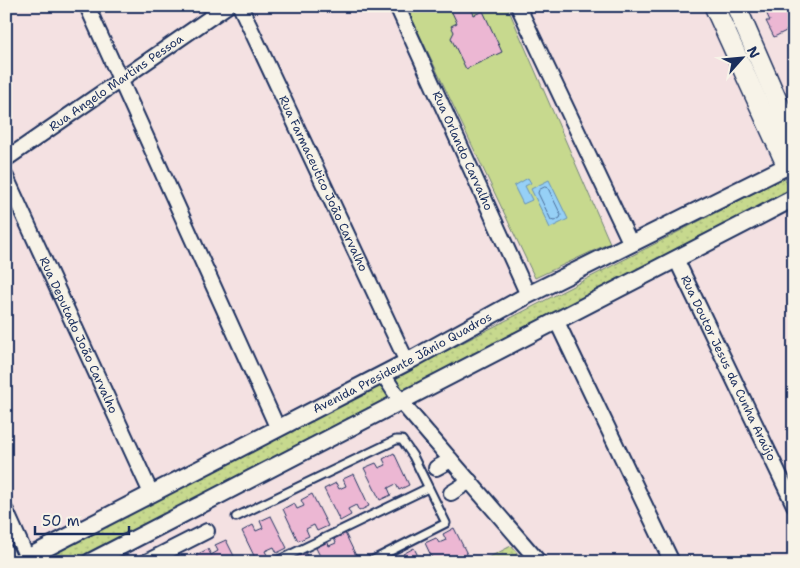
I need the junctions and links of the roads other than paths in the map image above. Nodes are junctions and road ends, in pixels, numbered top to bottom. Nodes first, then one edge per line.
1 (87, 6) edge
2 (227, 6) edge
3 (240, 6) edge
4 (397, 6) edge
5 (518, 6) edge
6 (714, 6) edge
7 (736, 6) edge
8 (121, 80) junction
9 (794, 139) edge
10 (6, 159) edge
11 (792, 170) edge
12 (6, 177) edge
13 (794, 198) edge
14 (631, 244) junction
15 (676, 259) junction
16 (528, 296) junction
17 (557, 322) junction
18 (407, 362) junction
19 (384, 374) junction
20 (401, 402) junction
21 (278, 429) junction
22 (451, 460) junction
23 (436, 468) joint
24 (423, 476) junction
25 (470, 481) junction
26 (428, 488) junction
27 (151, 493) junction
28 (451, 494) joint
29 (436, 503) junction
30 (794, 505) edge
31 (6, 511) edge
32 (236, 516) dead end
33 (207, 531) dead end
34 (6, 552) edge
35 (25, 560) edge
36 (11, 562) edge
37 (90, 562) edge
38 (146, 562) edge
39 (275, 562) edge
40 (369, 562) edge
41 (540, 562) edge
42 (672, 562) edge

1 - 8 street
2 - 8 street, Rua Angelo Martins Pessoa
3 - 18 street, Rua Farmaceutico João Carvalho
4 - 16 street, Rua Orlando Carvalho
5 - 14 street
6 - 11 main road
7 - 9 main road
8 - 10 street, Rua Angelo Martins Pessoa
8 - 21 street
11 - 14 street, Avenida Presidente Jânio Quadros
12 - 27 street, Rua Deputado João Carvalho
13 - 15 street
14 - 16 street, Avenida Presidente Jânio Quadros
15 - 17 street
15 - 30 street, Rua Doutor Jesus da Cunha Araújo
16 - 18 street, Avenida Presidente Jânio Quadros
17 - 20 street
17 - 42 street
18 - 19 street, Avenida Presidente Jânio Quadros
19 - 20 street
19 - 21 street, Avenida Presidente Jânio Quadros
20 - 22 street
20 - 37 street
21 - 27 street, Avenida Presidente Jânio Quadros
22 - 23 street
22 - 25 street
23 - 24 lane
24 - 26 lane
24 - 32 lane
25 - 28 street
25 - 41 street
26 - 29 lane
26 - 39 lane
27 - 35 street, Avenida Presidente Jânio Quadros
28 - 29 lane
29 - 40 lane
31 - 35 street
33 - 38 street
34 - 36 street

